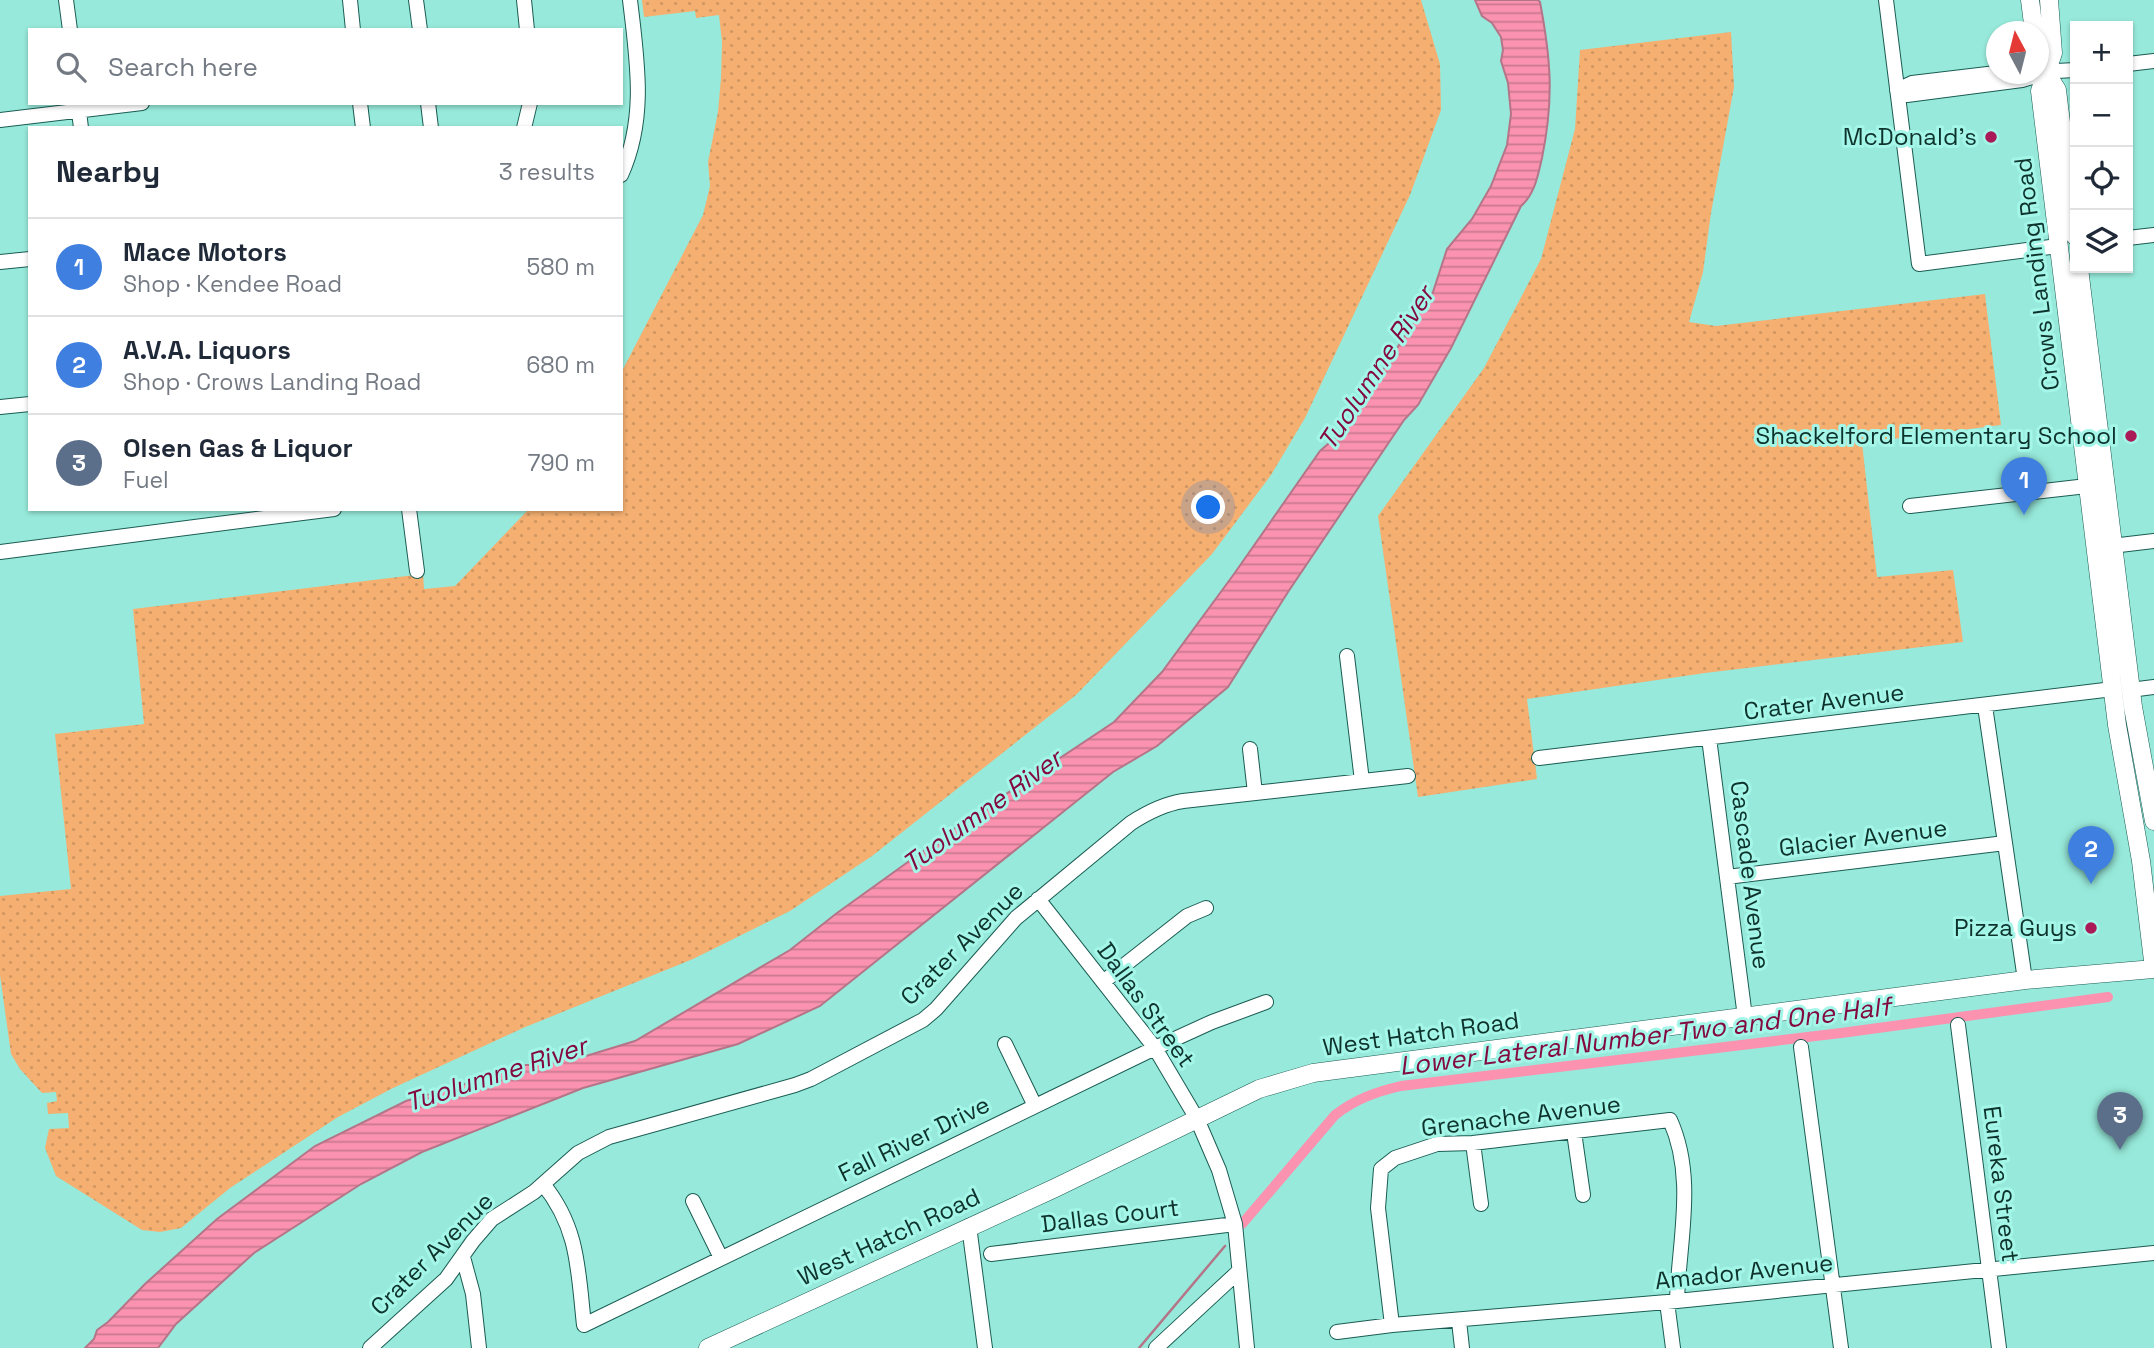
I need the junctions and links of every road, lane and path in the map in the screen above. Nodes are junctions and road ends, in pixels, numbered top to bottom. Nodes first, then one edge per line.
1 (66, 0) edge
2 (350, 0) edge
3 (416, 0) edge
4 (524, 0) edge
5 (630, 0) edge
6 (1886, 0) edge
7 (2049, 0) edge
8 (2030, 1) edge
9 (2027, 21) edge
10 (2033, 21) edge
11 (70, 28) edge
12 (353, 28) edge
13 (420, 28) edge
14 (527, 28) edge
15 (627, 32) edge
16 (2049, 58) edge
17 (2154, 61) edge
18 (2133, 63) edge
19 (2049, 68) edge
20 (2070, 70) edge
21 (1986, 74) edge
22 (2049, 79) edge
23 (1991, 84) edge
24 (2040, 84) edge
25 (1897, 90) junction
26 (110, 105) edge
27 (360, 105) edge
28 (429, 105) edge
29 (530, 105) edge
30 (78, 107) edge
31 (0, 120) edge
32 (81, 126) edge
33 (363, 126) edge
34 (431, 126) edge
35 (524, 126) edge
36 (623, 170) edge
37 (2072, 210) edge
38 (2154, 235) edge
39 (2133, 237) edge
40 (2058, 246) junction
41 (28, 259) edge
42 (0, 262) edge
43 (2080, 273) edge
44 (2086, 331) junction
45 (28, 404) edge
46 (0, 407) edge
47 (2087, 486) junction
48 (1910, 506) dead end
49 (318, 511) edge
50 (409, 511) edge
51 (2154, 541) edge
52 (2104, 547) junction
53 (0, 552) edge
54 (417, 571) dead end
55 (1347, 656) dead end
56 (2154, 687) edge
57 (2122, 690) junction
58 (1985, 706) junction
59 (1709, 738) junction
60 (1250, 749) dead end
61 (1539, 758) dead end
62 (1408, 776) dead end
63 (1362, 781) junction
64 (1255, 793) junction
65 (2154, 821) edge
66 (2005, 843) junction
67 (1727, 877) junction
68 (1038, 899) junction
69 (1206, 908) dead end
70 (2154, 969) edge
71 (2025, 980) junction
72 (1103, 982) junction
73 (1266, 1002) dead end
74 (1745, 1017) junction
75 (1958, 1025) dead end
76 (1004, 1044) dead end
77 (1801, 1047) dead end
78 (1155, 1048) junction
79 (1035, 1106) junction
80 (1197, 1119) junction
81 (1574, 1132) junction
82 (1473, 1143) junction
83 (543, 1184) junction
84 (1583, 1195) dead end
85 (693, 1200) dead end
86 (1481, 1204) dead end
87 (1235, 1224) junction
88 (969, 1226) junction
89 (2154, 1253) edge
90 (991, 1254) dead end
91 (463, 1258) junction
92 (721, 1258) junction
93 (1989, 1270) junction
94 (1238, 1272) junction
95 (1833, 1286) junction
96 (1672, 1301) junction
97 (1459, 1321) junction
98 (1392, 1325) junction
99 (1337, 1332) dead end
100 (370, 1348) edge
101 (480, 1348) edge
102 (708, 1348) edge
103 (985, 1348) edge
104 (1157, 1348) edge
105 (1247, 1348) edge
106 (1462, 1348) edge
107 (1673, 1348) edge
108 (1841, 1348) edge
109 (1998, 1348) edge

1 - 11 street
2 - 12 street
3 - 13 street
4 - 14 street
5 - 15 street
6 - 25 street
7 - 16 main road, Crows Landing Road
8 - 9 street
8 - 10 main road
15 - 36 street
17 - 18 street
19 - 20 street
21 - 25 street
22 - 37 main road, Crows Landing Road
23 - 25 street
24 - 40 main road, Crows Landing Road
25 - 40 street
26 - 30 street
27 - 33 street
28 - 34 street
29 - 35 street
30 - 31 street
30 - 32 street
38 - 39 street
40 - 44 main road
40 - 47 main road, Crows Landing Road
41 - 42 street
43 - 44 main road, Crows Landing Road
44 - 52 main road, Crows Landing Road
45 - 46 street
47 - 48 street
47 - 52 main road, Crows Landing Road
49 - 53 street
50 - 54 street
51 - 52 street
52 - 57 main road, Crows Landing Road
52 - 57 main road, Crows Landing Road
55 - 63 street
56 - 57 street, Crater Avenue
57 - 58 street, Crater Avenue
57 - 65 main road
57 - 70 main road, Crows Landing Road
58 - 59 street, Crater Avenue
58 - 66 street
59 - 61 street, Crater Avenue
59 - 67 street, Cascade Avenue
60 - 64 street
62 - 63 street, Crater Avenue
63 - 64 street, Crater Avenue
64 - 68 street, Crater Avenue
66 - 67 street, Glacier Avenue
66 - 71 street
67 - 74 street, Cascade Avenue
68 - 72 street, Dallas Street
68 - 83 street, Crater Avenue
69 - 72 street
70 - 71 main road, West Hatch Road
71 - 74 main road, West Hatch Road
72 - 78 street, Dallas Street
73 - 78 street, Fall River Drive
74 - 80 main road, West Hatch Road
75 - 93 street, Eureka Street
76 - 79 street
77 - 95 street
78 - 79 street, Fall River Drive
78 - 80 street, Dallas Street
79 - 92 street, Fall River Drive
80 - 87 street, Dallas Street
80 - 88 main road, West Hatch Road
81 - 82 street, Grenache Avenue
81 - 84 street
81 - 96 street, Grenache Avenue
82 - 86 street
82 - 98 street, Grenache Avenue
83 - 91 street, Crater Avenue
83 - 92 street, Fall River Drive
85 - 92 street
87 - 90 street, Dallas Court
87 - 94 street, Dallas Street
88 - 102 main road, West Hatch Road
88 - 103 street
89 - 93 street, Amador Avenue
91 - 100 street, Crater Avenue
91 - 101 street
93 - 95 street, Amador Avenue
93 - 109 street, Eureka Street
94 - 104 street
94 - 105 street, Dallas Street
95 - 96 street, Amador Avenue
95 - 108 street
96 - 97 street, Amador Avenue
96 - 107 street
97 - 98 street, Amador Avenue
97 - 106 street
98 - 99 street, Amador Avenue

